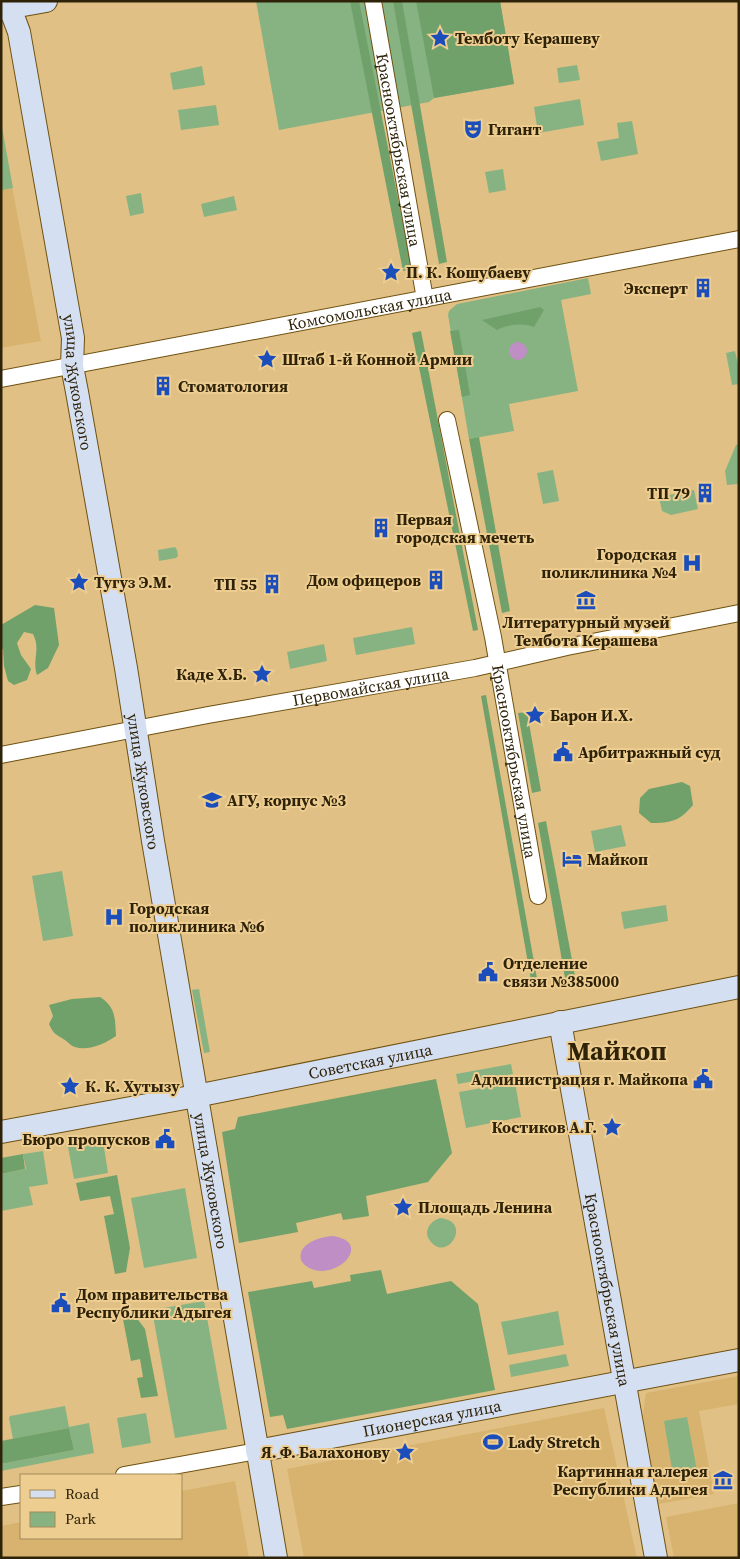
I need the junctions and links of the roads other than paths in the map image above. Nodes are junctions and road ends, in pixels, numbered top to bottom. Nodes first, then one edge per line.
1 (46, 1) edge
2 (373, 1) edge
3 (6, 9) edge
4 (739, 239) edge
5 (425, 299) junction
6 (72, 366) junction
7 (1, 379) edge
8 (447, 420) dead end
9 (739, 613) edge
10 (498, 663) junction
11 (136, 730) junction
12 (1, 755) edge
13 (538, 896) dead end
14 (739, 987) edge
15 (560, 1022) junction
16 (196, 1096) junction
17 (1, 1132) edge
18 (739, 1360) edge
19 (625, 1382) junction
20 (257, 1451) junction
21 (130, 1474) edge
22 (20, 1494) edge
23 (1, 1497) edge
24 (276, 1558) edge
25 (656, 1558) edge

1 - 3 street
2 - 5 street, Краснооктябрьская улица
3 - 6 street, улица Жуковского
4 - 5 street, Комсомольская улица
5 - 6 street, Комсомольская улица
6 - 7 street, Комсомольская улица
6 - 11 street, улица Жуковского
8 - 10 street, Краснооктябрьская улица
9 - 10 street, Первомайская улица
10 - 11 street, Первомайская улица
10 - 13 street, Краснооктябрьская улица
11 - 12 street, Первомайская улица
11 - 16 street, улица Жуковского
14 - 15 street, Советская улица
15 - 16 street, Советская улица
15 - 19 street, Краснооктябрьская улица
16 - 17 street, Советская улица
16 - 20 street, улица Жуковского
18 - 19 street, Пионерская улица
19 - 20 street, Пионерская улица
19 - 25 street, Краснооктябрьская улица
20 - 21 street, Пионерская улица
20 - 24 street, улица Жуковского
22 - 23 street

